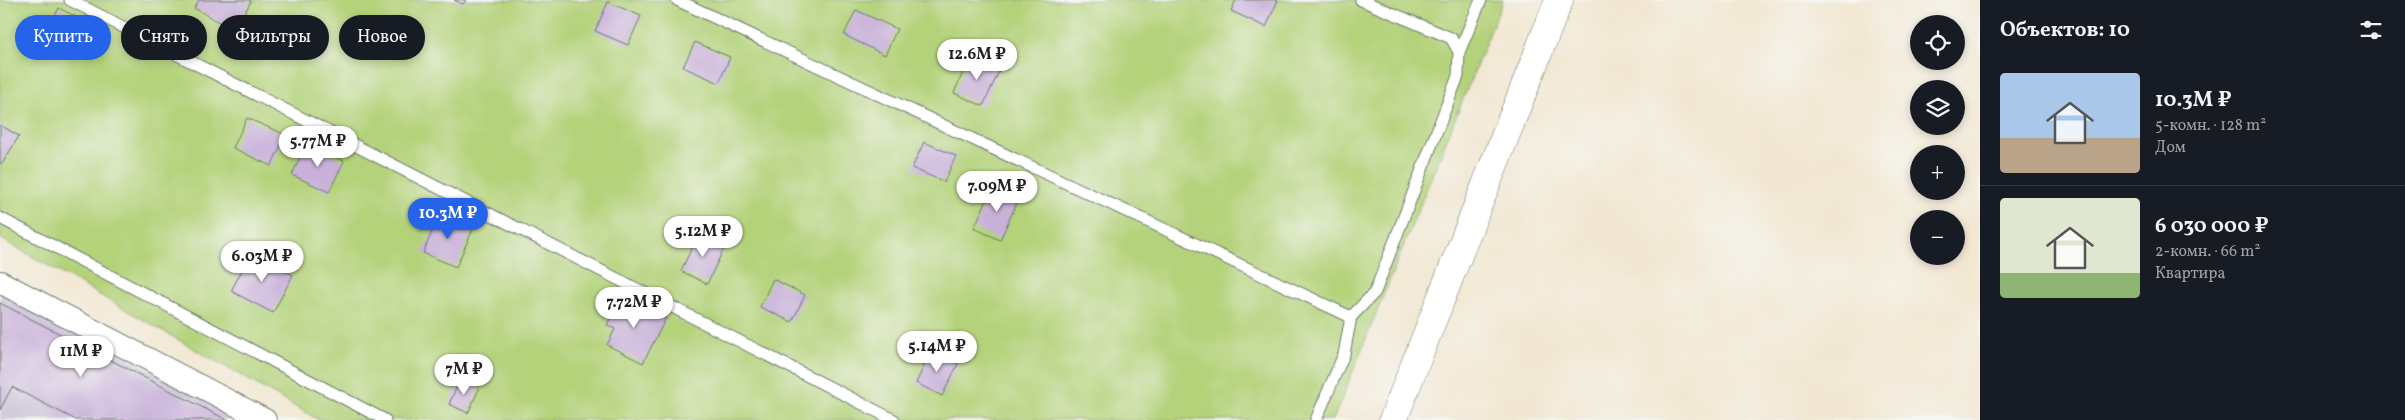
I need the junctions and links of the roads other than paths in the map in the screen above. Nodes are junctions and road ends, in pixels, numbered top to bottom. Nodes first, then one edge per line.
1 (70, 0) edge
2 (677, 0) edge
3 (1361, 0) edge
4 (1481, 0) edge
5 (1559, 0) edge
6 (1459, 52) junction
7 (0, 218) edge
8 (0, 282) edge
9 (1351, 317) junction
10 (265, 420) edge
11 (385, 420) edge
12 (894, 420) edge
13 (1316, 420) edge
14 (1393, 420) edge

1 - 12 lane
2 - 9 lane
3 - 6 lane
4 - 6 lane
5 - 14 main road
6 - 9 lane
7 - 11 lane
8 - 10 street
9 - 13 lane

